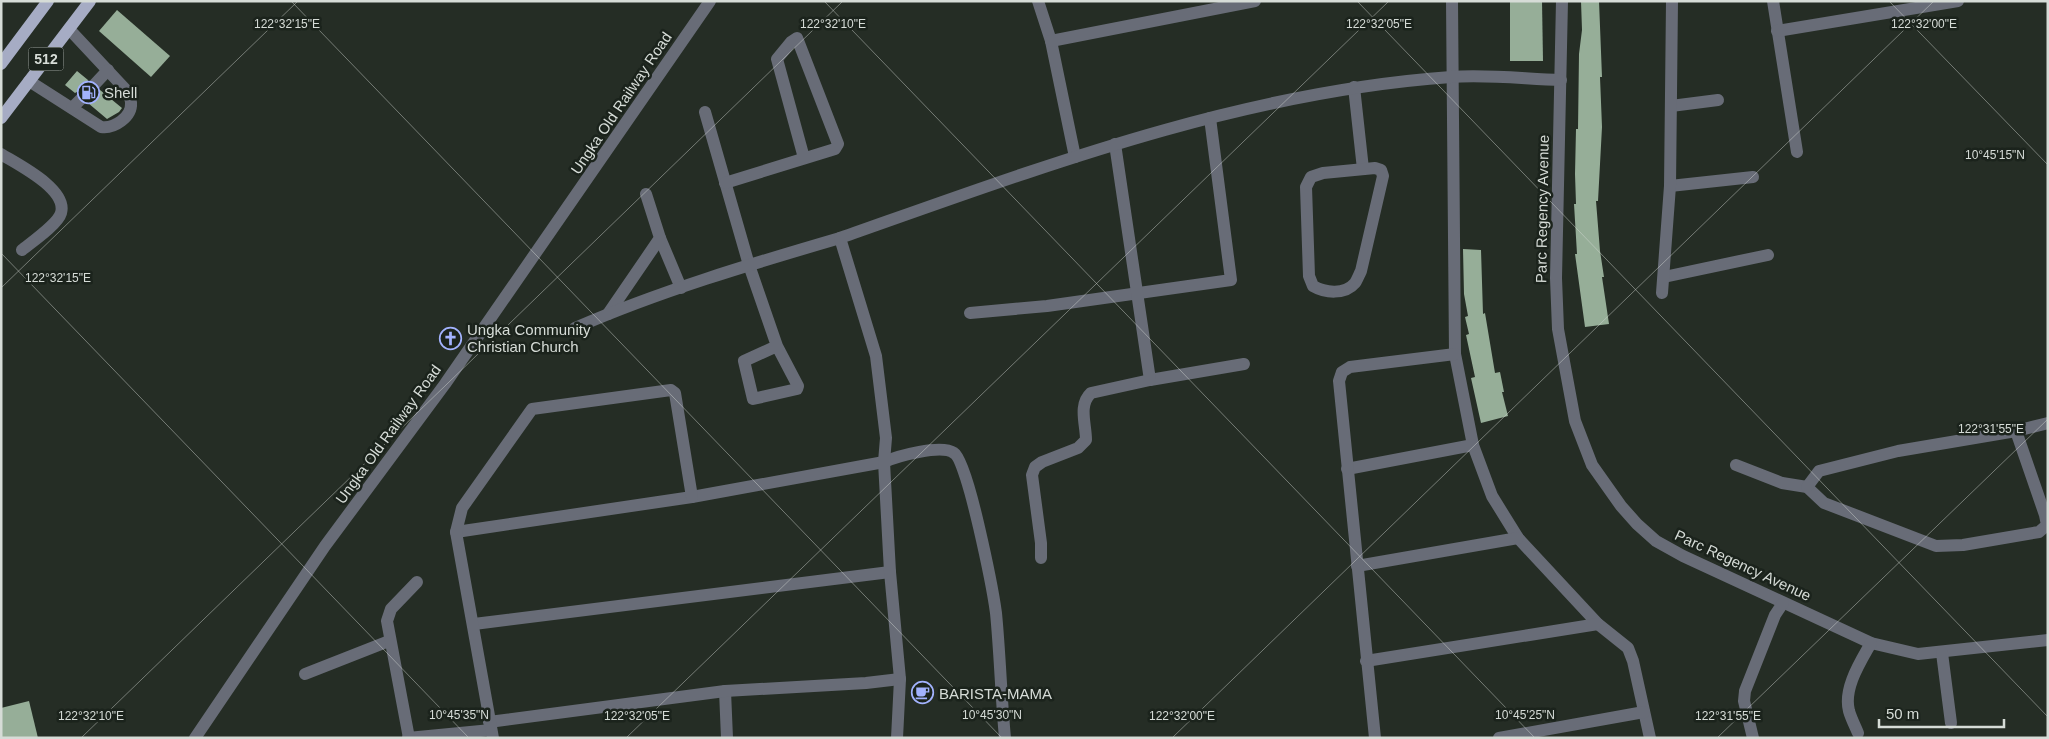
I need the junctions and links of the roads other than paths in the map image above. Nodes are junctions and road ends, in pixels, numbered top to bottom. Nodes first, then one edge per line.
1 (48, 1) edge
2 (90, 1) edge
3 (710, 1) edge
4 (1038, 1) edge
5 (1255, 1) edge
6 (1452, 1) edge
7 (1562, 1) edge
8 (1672, 1) edge
9 (1773, 1) edge
10 (1958, 1) edge
11 (69, 29) junction
12 (1777, 32) junction
13 (1051, 40) junction
14 (1, 64) edge
15 (108, 70) junction
16 (1453, 76) junction
17 (1561, 80) junction
18 (29, 81) junction
19 (94, 85) dead end
20 (1354, 87) junction
21 (82, 98) dead end
22 (1718, 100) dead end
23 (1671, 106) junction
24 (72, 108) junction
25 (705, 112) dead end
26 (1, 118) edge
27 (1210, 118) junction
28 (1115, 144) junction
29 (1797, 152) dead end
30 (1, 154) edge
31 (1075, 157) junction
32 (804, 158) junction
33 (1363, 169) junction
34 (1753, 177) dead end
35 (725, 183) junction
36 (1670, 186) junction
37 (646, 194) dead end
38 (660, 238) junction
39 (840, 238) junction
40 (22, 250) dead end
41 (1768, 255) dead end
42 (749, 265) junction
43 (1664, 277) junction
44 (681, 288) junction
45 (1138, 292) junction
46 (1662, 293) dead end
47 (970, 313) dead end
48 (608, 314) junction
49 (575, 328) dead end
50 (777, 346) junction
51 (1455, 354) junction
52 (1244, 364) dead end
53 (1150, 380) junction
54 (2048, 423) edge
55 (2016, 431) junction
56 (1473, 445) junction
57 (884, 462) junction
58 (1736, 465) dead end
59 (1347, 469) junction
60 (1807, 487) junction
61 (692, 497) junction
62 (456, 532) junction
63 (1518, 538) junction
64 (1041, 558) dead end
65 (1357, 566) junction
66 (890, 572) junction
67 (417, 582) dead end
68 (1783, 603) junction
69 (474, 624) junction
70 (1598, 624) junction
71 (2048, 640) edge
72 (390, 641) junction
73 (1871, 643) junction
74 (1942, 653) junction
75 (1366, 661) junction
76 (305, 674) dead end
77 (900, 679) junction
78 (725, 691) junction
79 (1644, 712) junction
80 (1951, 723) dead end
81 (491, 730) edge
82 (1858, 733) dead end
83 (195, 738) edge
84 (409, 738) edge
85 (727, 738) edge
86 (897, 738) edge
87 (1005, 738) edge
88 (1375, 738) edge
89 (1499, 738) edge
90 (1650, 738) edge
91 (1753, 738) edge

1 - 14 main road, 512
2 - 11 main road, 512
3 - 83 street, Ungka Old Railway Road
4 - 13 street
5 - 13 street
6 - 16 street
7 - 17 street, Parc Regency Avenue
8 - 23 street
9 - 12 street
10 - 12 street
11 - 15 street
11 - 18 main road, 512
12 - 29 street
13 - 31 street
15 - 19 street
15 - 24 street
16 - 17 street
16 - 20 street
16 - 51 street
17 - 68 street, Parc Regency Avenue
18 - 24 street
18 - 26 main road, 512
20 - 27 street
20 - 33 street
21 - 24 street
22 - 23 street
23 - 36 street
25 - 35 street
27 - 28 street
27 - 45 street
28 - 31 street
28 - 45 street
30 - 40 street
31 - 39 street
32 - 32 street
32 - 35 street
33 - 33 street
34 - 36 street
35 - 42 street
36 - 43 street
37 - 38 street
38 - 44 street
38 - 48 street
39 - 42 street
39 - 57 street
41 - 43 street
42 - 44 street
42 - 50 street
43 - 46 street
44 - 48 street
45 - 47 street
45 - 53 street
48 - 49 street
50 - 50 street
51 - 56 street
51 - 59 street
52 - 53 street
53 - 64 street
54 - 55 street
55 - 60 street
55 - 60 street
56 - 59 street
56 - 63 street
57 - 61 street
57 - 66 street
57 - 87 street
58 - 60 street
59 - 65 street
61 - 62 street
61 - 62 street
62 - 69 street
63 - 65 street
63 - 70 street
65 - 75 street
66 - 69 street
66 - 77 street
67 - 72 street
68 - 73 street, Parc Regency Avenue
68 - 91 street
69 - 81 street
70 - 75 street
70 - 79 street
71 - 74 street, Parc Regency Avenue
72 - 76 street
72 - 84 street
73 - 74 street, Parc Regency Avenue
73 - 82 street
74 - 80 street
75 - 88 street
77 - 78 street
77 - 86 street
78 - 81 street
78 - 85 street
79 - 89 street
79 - 90 street
81 - 84 street

